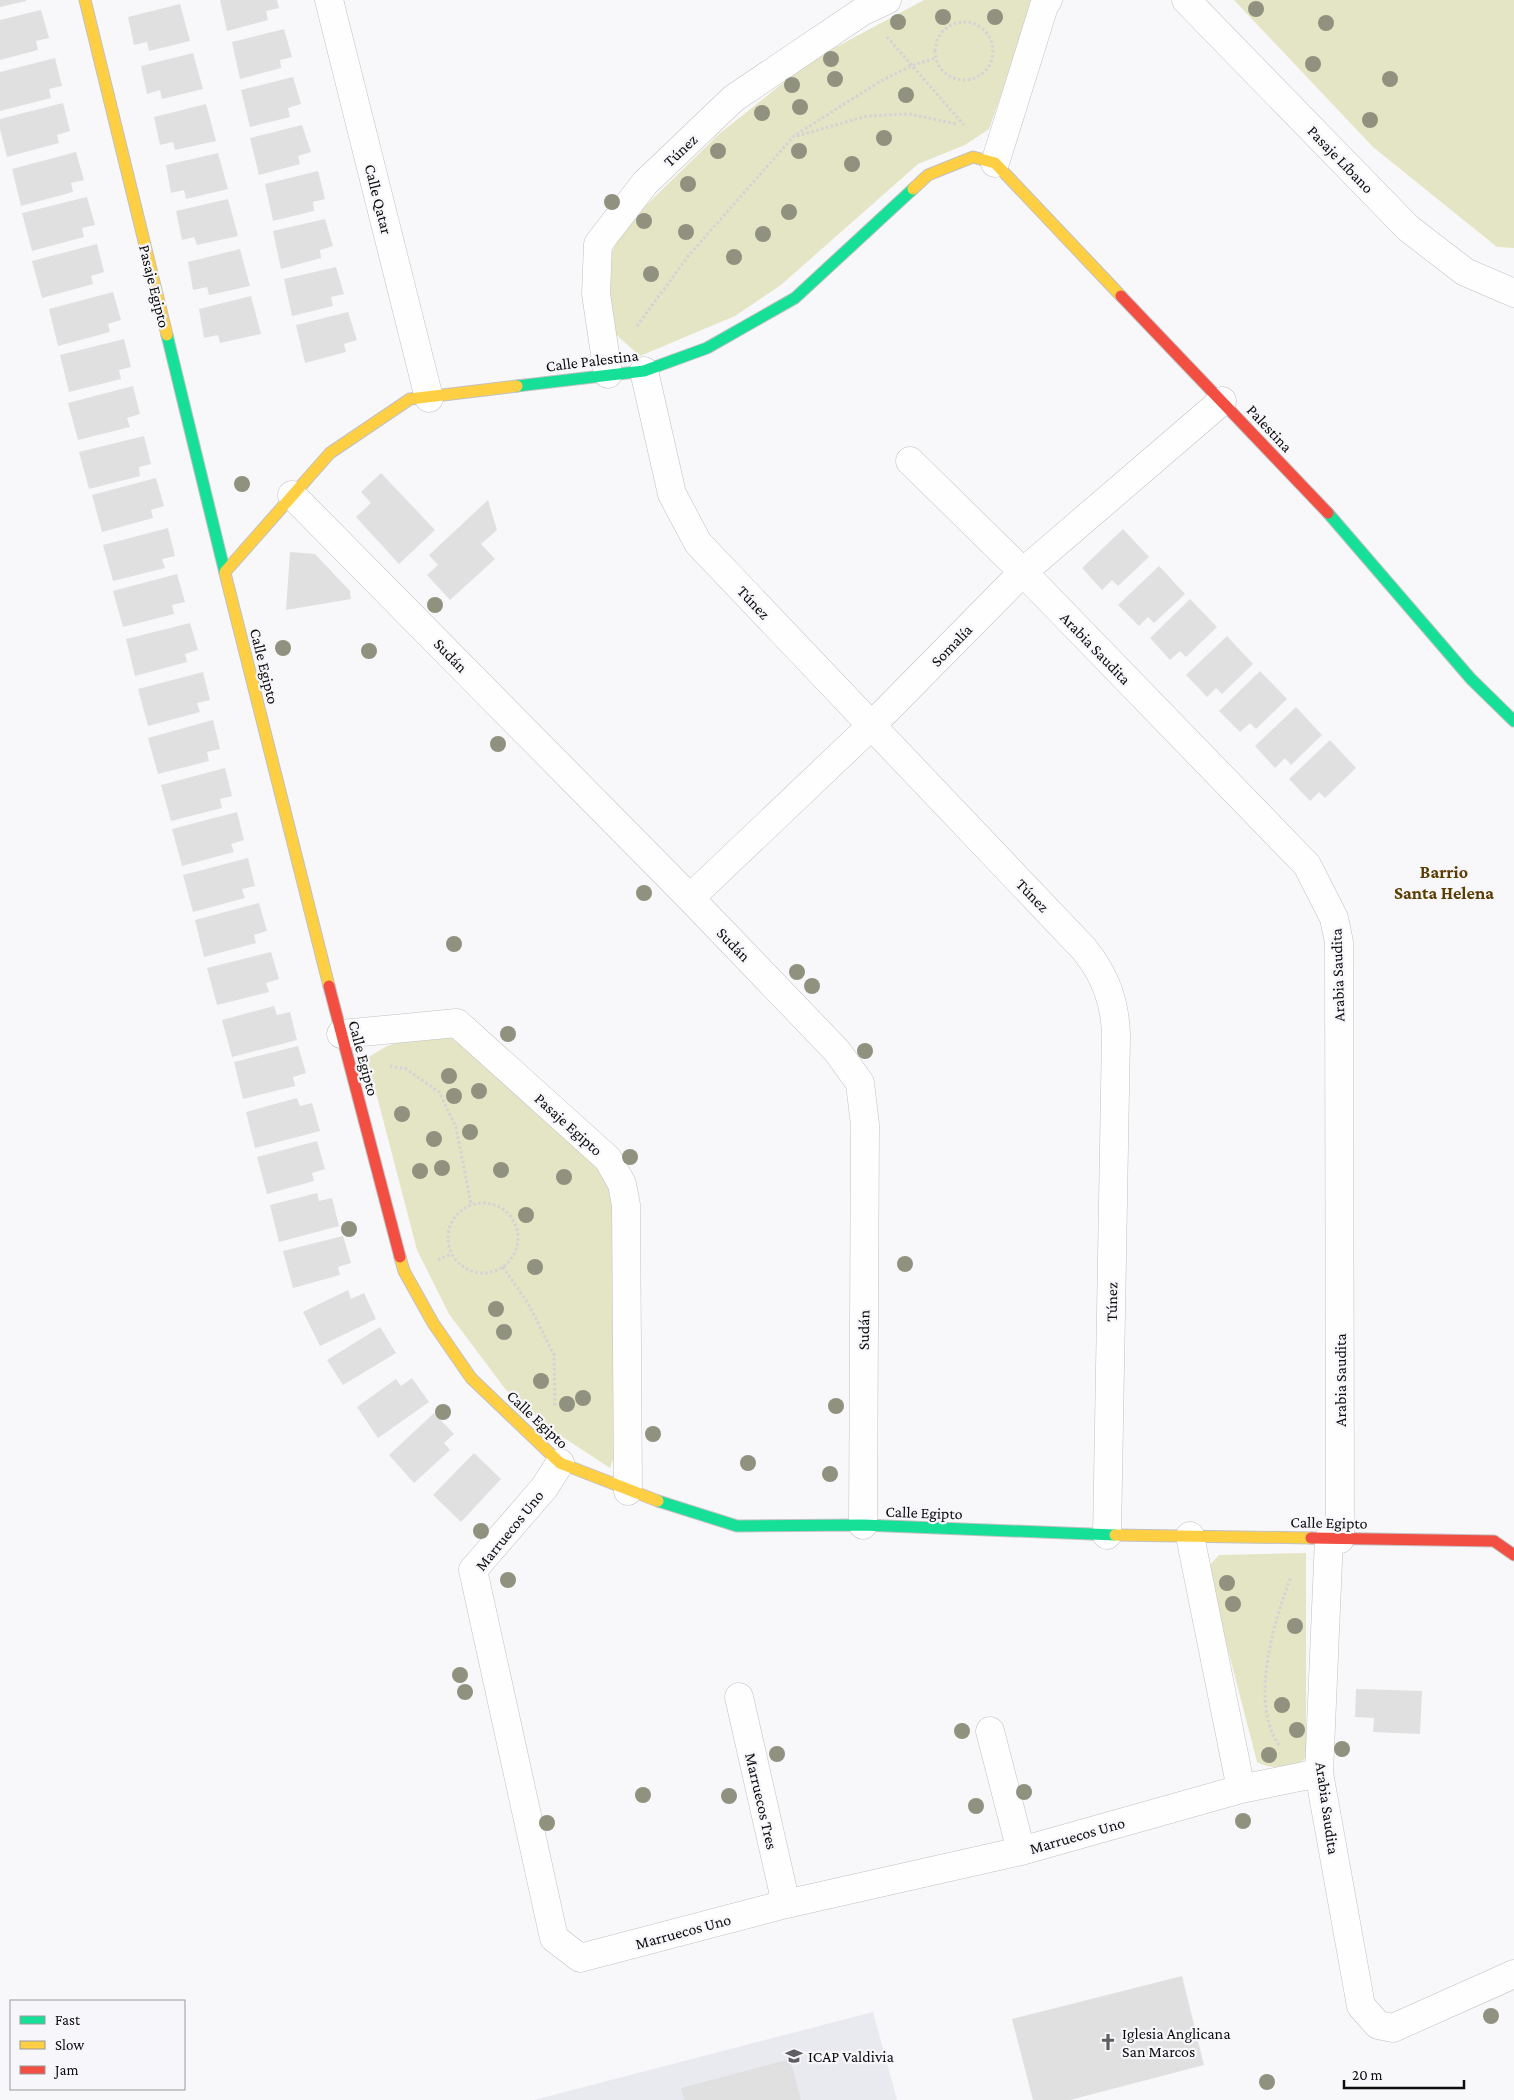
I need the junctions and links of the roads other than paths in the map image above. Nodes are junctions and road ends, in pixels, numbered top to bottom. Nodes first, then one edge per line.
1 (85, 0) edge
2 (329, 0) edge
3 (1048, 0) edge
4 (1186, 0) edge
5 (868, 4) edge
6 (984, 160) junction
7 (1514, 293) edge
8 (644, 371) junction
9 (608, 374) junction
10 (429, 398) junction
11 (1222, 401) junction
12 (910, 461) dead end
13 (292, 495) junction
14 (224, 572) junction
15 (1023, 572) junction
16 (1514, 722) edge
17 (871, 726) junction
18 (690, 898) junction
19 (341, 1034) junction
20 (560, 1463) junction
21 (628, 1491) junction
22 (862, 1525) junction
23 (1106, 1535) junction
24 (1190, 1536) junction
25 (1334, 1538) junction
26 (1514, 1556) edge
27 (739, 1697) dead end
28 (990, 1731) dead end
29 (1319, 1773) junction
30 (1241, 1789) junction
31 (1021, 1851) junction
32 (786, 1904) junction
33 (1514, 1974) edge

1 - 14 street, Pasaje Egipto
2 - 10 street, Calle Qatar
3 - 6 street
4 - 7 street, Pasaje Líbano
5 - 9 street, Túnez
6 - 8 street, Calle Palestina
6 - 11 street, Palestina
8 - 9 street, Calle Palestina
8 - 17 street, Túnez
9 - 10 street, Calle Palestina
10 - 13 street, Calle Palestina
11 - 15 street, Somalía
11 - 16 street, Palestina
12 - 15 street, Arabia Saudita
13 - 14 street, Calle Palestina
13 - 18 street, Sudán
14 - 19 street, Calle Egipto
15 - 17 street, Somalía
15 - 25 street, Arabia Saudita
17 - 18 street, Somalía
17 - 23 street, Túnez
18 - 22 street, Sudán
19 - 20 street, Calle Egipto
19 - 21 street, Pasaje Egipto
20 - 21 street, Calle Egipto
20 - 32 street, Marruecos Uno
21 - 22 street, Calle Egipto
22 - 23 street, Calle Egipto
23 - 24 street, Calle Egipto
24 - 25 street, Calle Egipto
24 - 30 street
25 - 26 street, Calle Egipto
25 - 29 street, Arabia Saudita
27 - 32 street, Marruecos Tres
28 - 31 street
29 - 30 street, Marruecos Uno
29 - 33 street, Arabia Saudita
30 - 31 street, Marruecos Uno
31 - 32 street, Marruecos Uno

